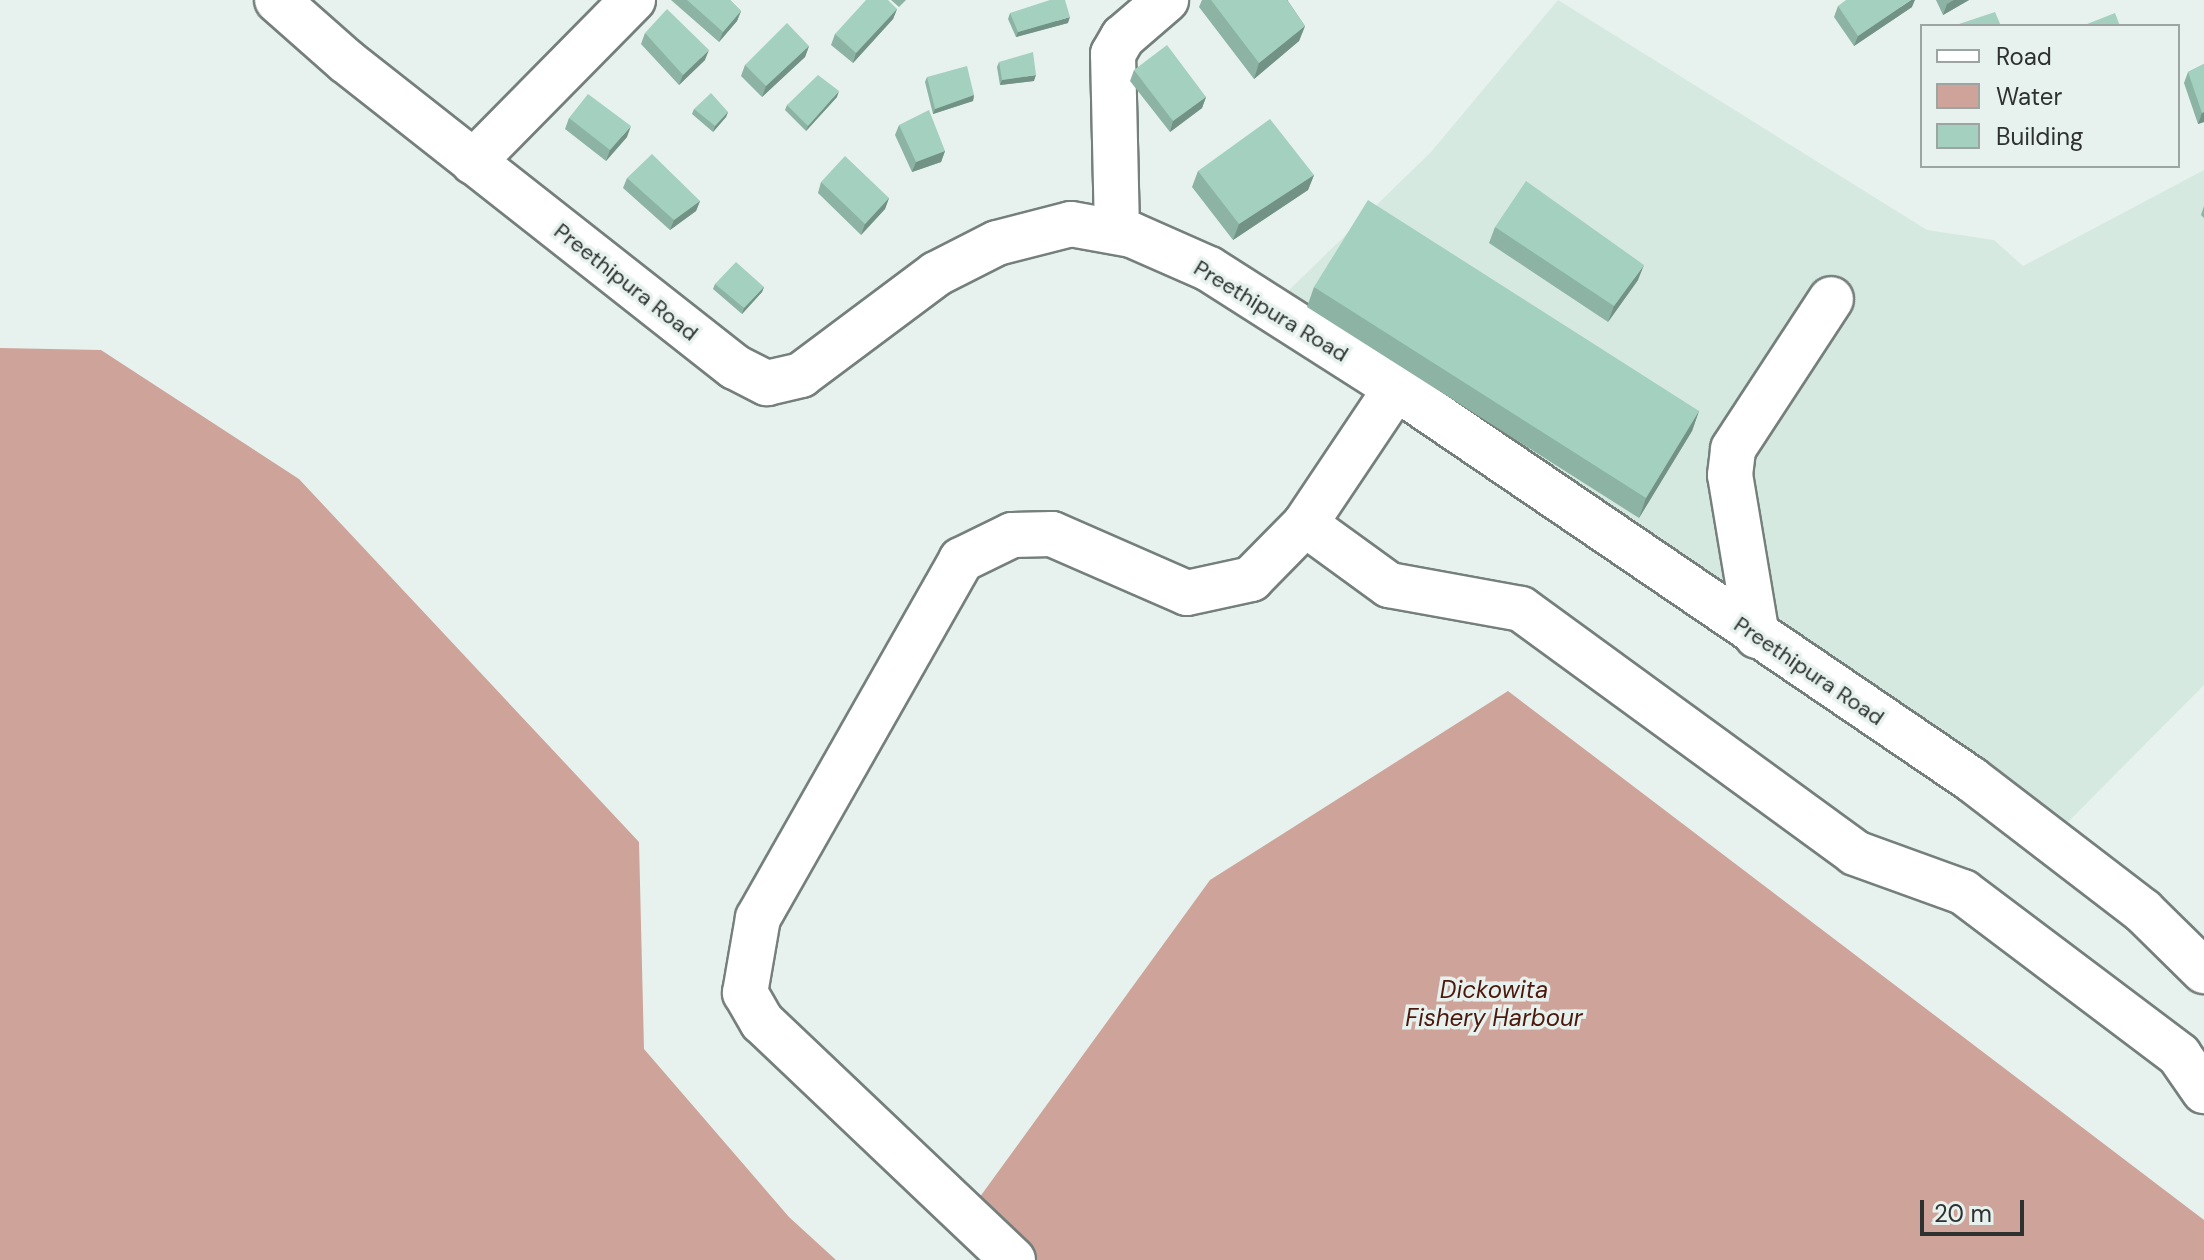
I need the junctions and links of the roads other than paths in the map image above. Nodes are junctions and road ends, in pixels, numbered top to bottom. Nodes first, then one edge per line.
1 (277, 0) edge
2 (633, 0) edge
3 (1166, 0) edge
4 (473, 162) junction
5 (1117, 230) junction
6 (1831, 299) dead end
7 (1396, 388) junction
8 (1305, 524) junction
9 (1757, 636) junction
10 (2204, 971) edge
11 (2204, 1091) edge
12 (1013, 1260) edge

1 - 4 street, Preethipura Road
2 - 4 street
3 - 5 street
4 - 5 street, Preethipura Road
5 - 7 street, Preethipura Road
6 - 9 street
7 - 8 street
7 - 9 street, Preethipura Road
8 - 11 street
8 - 12 street
9 - 10 street, Preethipura Road

